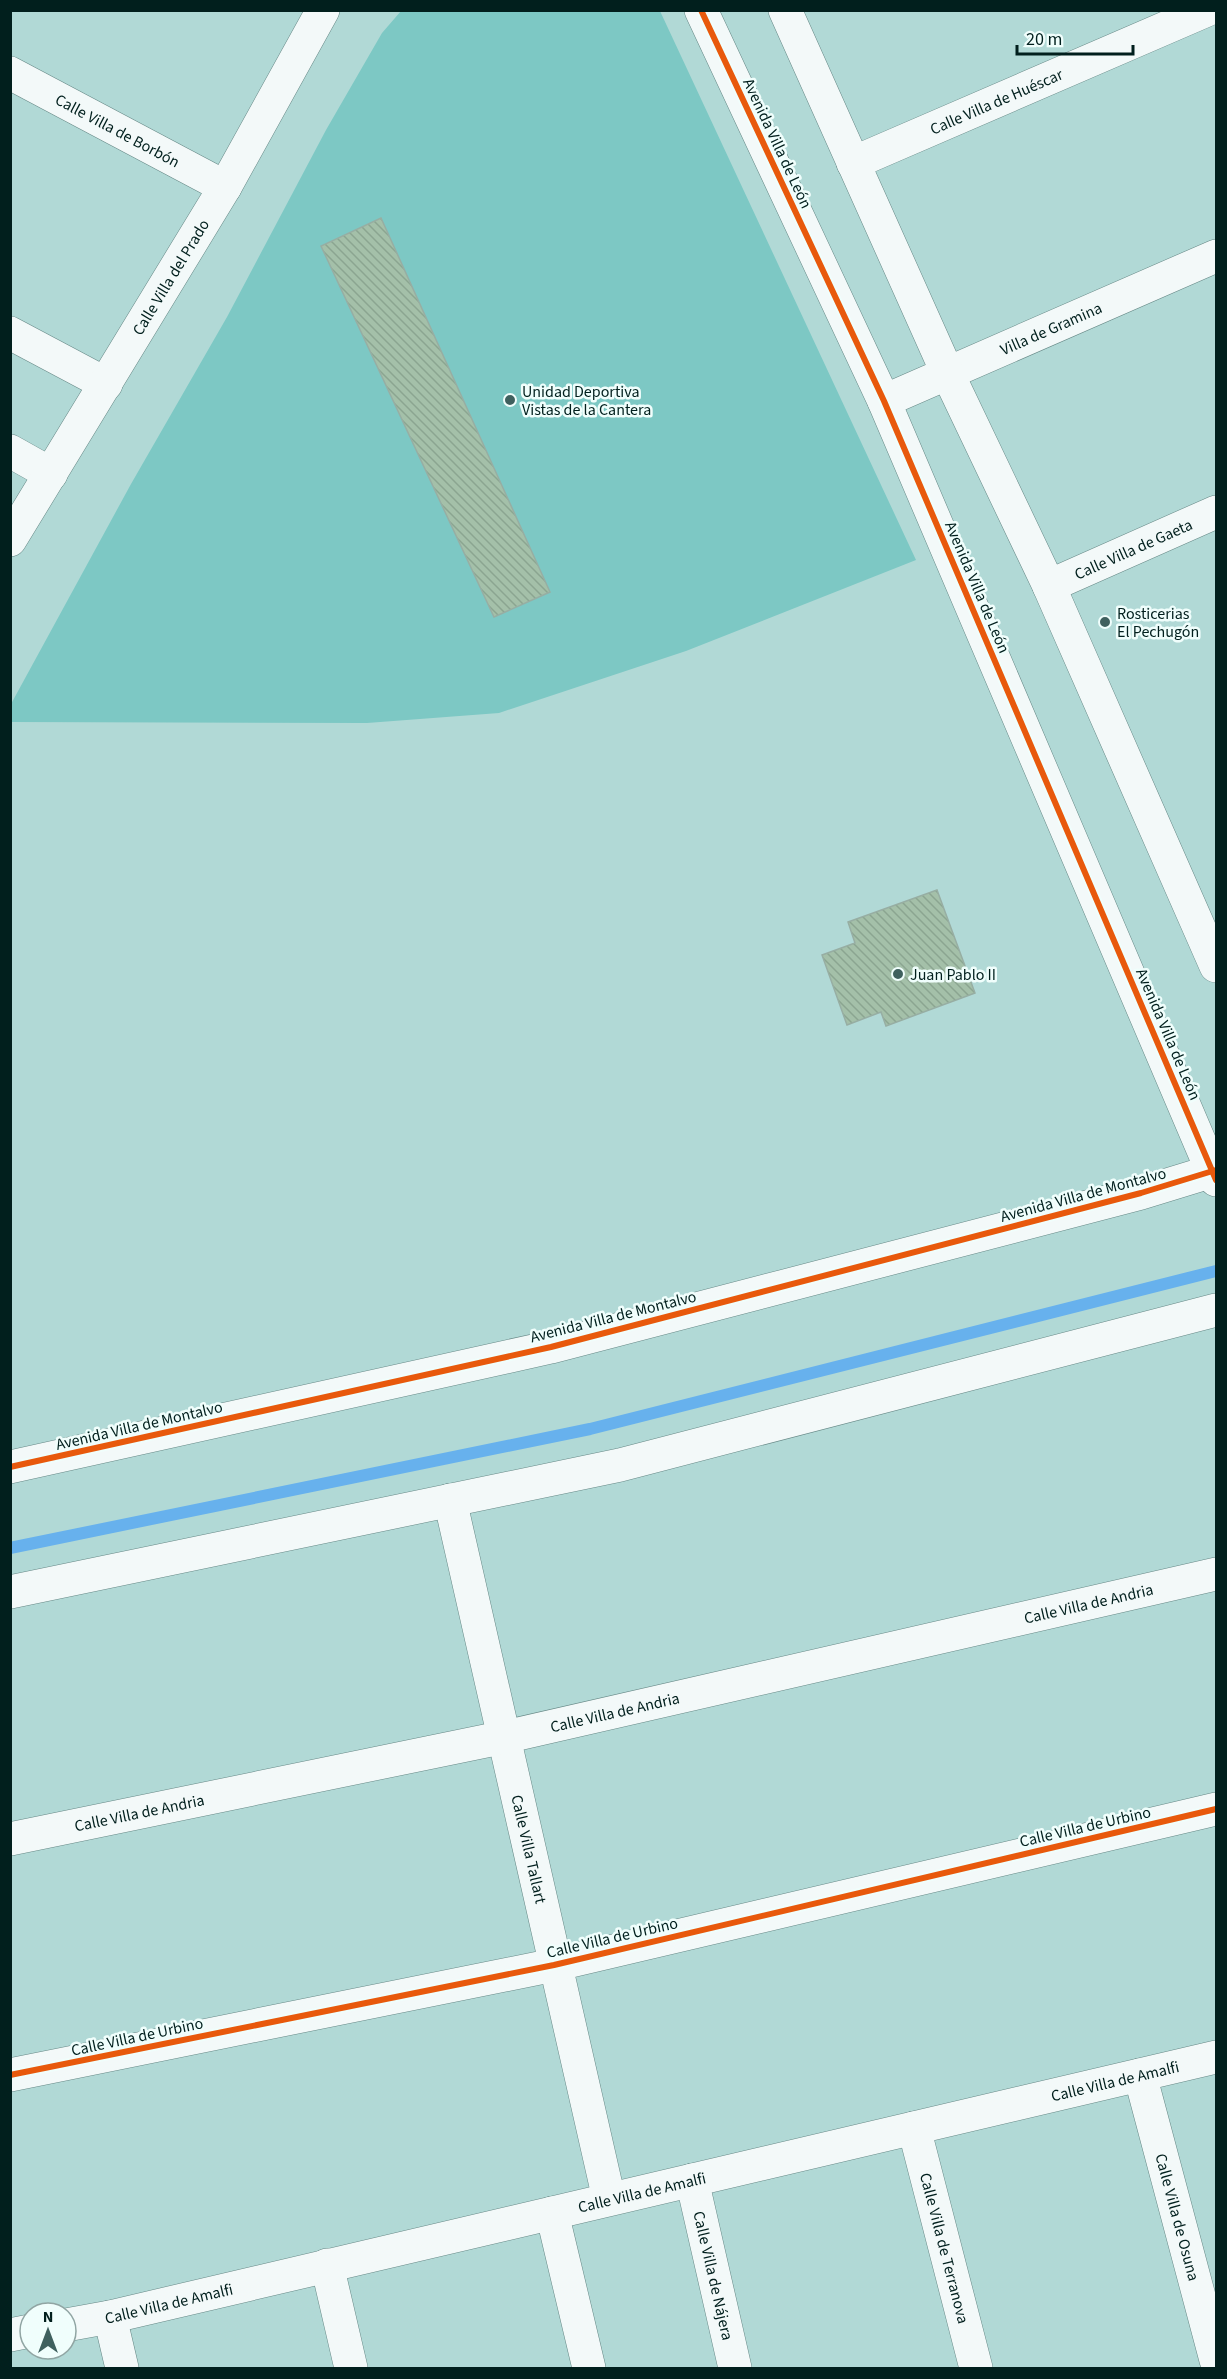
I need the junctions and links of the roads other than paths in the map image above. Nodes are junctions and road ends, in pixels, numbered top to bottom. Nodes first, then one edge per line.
1 (323, 10) edge
2 (701, 10) edge
3 (785, 10) edge
4 (1207, 10) edge
5 (10, 73) edge
6 (853, 163) junction
7 (225, 187) junction
8 (1216, 256) edge
9 (10, 333) edge
10 (947, 372) junction
11 (106, 384) junction
12 (884, 401) junction
13 (10, 452) edge
14 (51, 474) junction
15 (1216, 512) edge
16 (10, 540) edge
17 (1049, 586) junction
18 (1216, 966) edge
19 (1215, 1174) edge
20 (1216, 1310) edge
21 (10, 1467) edge
22 (450, 1500) junction
23 (1216, 1574) edge
24 (10, 1592) edge
25 (505, 1737) junction
26 (1216, 1809) edge
27 (10, 1839) edge
28 (554, 1965) junction
29 (1216, 2057) edge
30 (10, 2075) edge
31 (1140, 2075) junction
32 (914, 2128) junction
33 (692, 2180) junction
34 (609, 2199) junction
35 (552, 2213) junction
36 (327, 2265) junction
37 (110, 2317) junction
38 (78, 2323) edge
39 (1216, 2360) edge
40 (122, 2368) edge
41 (351, 2368) edge
42 (589, 2368) edge
43 (735, 2368) edge
44 (976, 2368) edge

1 - 7 street, Calle Villa del Prado
2 - 12 street, Avenida Villa de León
3 - 6 street
4 - 6 street, Calle Villa de Huéscar
5 - 7 street, Calle Villa de Borbón
6 - 10 street
7 - 11 street, Calle Villa del Prado
8 - 10 street, Villa de Gramina
9 - 11 street
10 - 12 street, Villa de Gramina
10 - 17 street
11 - 14 street, Calle Villa del Prado
12 - 19 street, Avenida Villa de León
13 - 14 street
14 - 16 street, Calle Villa del Prado
15 - 17 street, Calle Villa de Gaeta
17 - 18 street
19 - 21 street, Avenida Villa de Montalvo
20 - 22 street
22 - 24 street
22 - 25 street, Calle Villa Tallart
23 - 25 street, Calle Villa de Andria
25 - 27 street, Calle Villa de Andria
25 - 28 street, Calle Villa Tallart
26 - 28 street, Calle Villa de Urbino
28 - 30 street, Calle Villa de Urbino
28 - 34 street, Calle Villa Tallart
29 - 31 street, Calle Villa de Amalfi
31 - 32 street, Calle Villa de Amalfi
31 - 39 street, Calle Villa de Osuna
32 - 33 street, Calle Villa de Amalfi
32 - 44 street, Calle Villa de Terranova
33 - 34 street, Calle Villa de Amalfi
33 - 43 street, Calle Villa de Nájera
34 - 35 street, Calle Villa de Amalfi
35 - 36 street, Calle Villa de Amalfi
35 - 42 street
36 - 37 street, Calle Villa de Amalfi
36 - 41 street
37 - 38 street, Calle Villa de Amalfi
37 - 40 street

